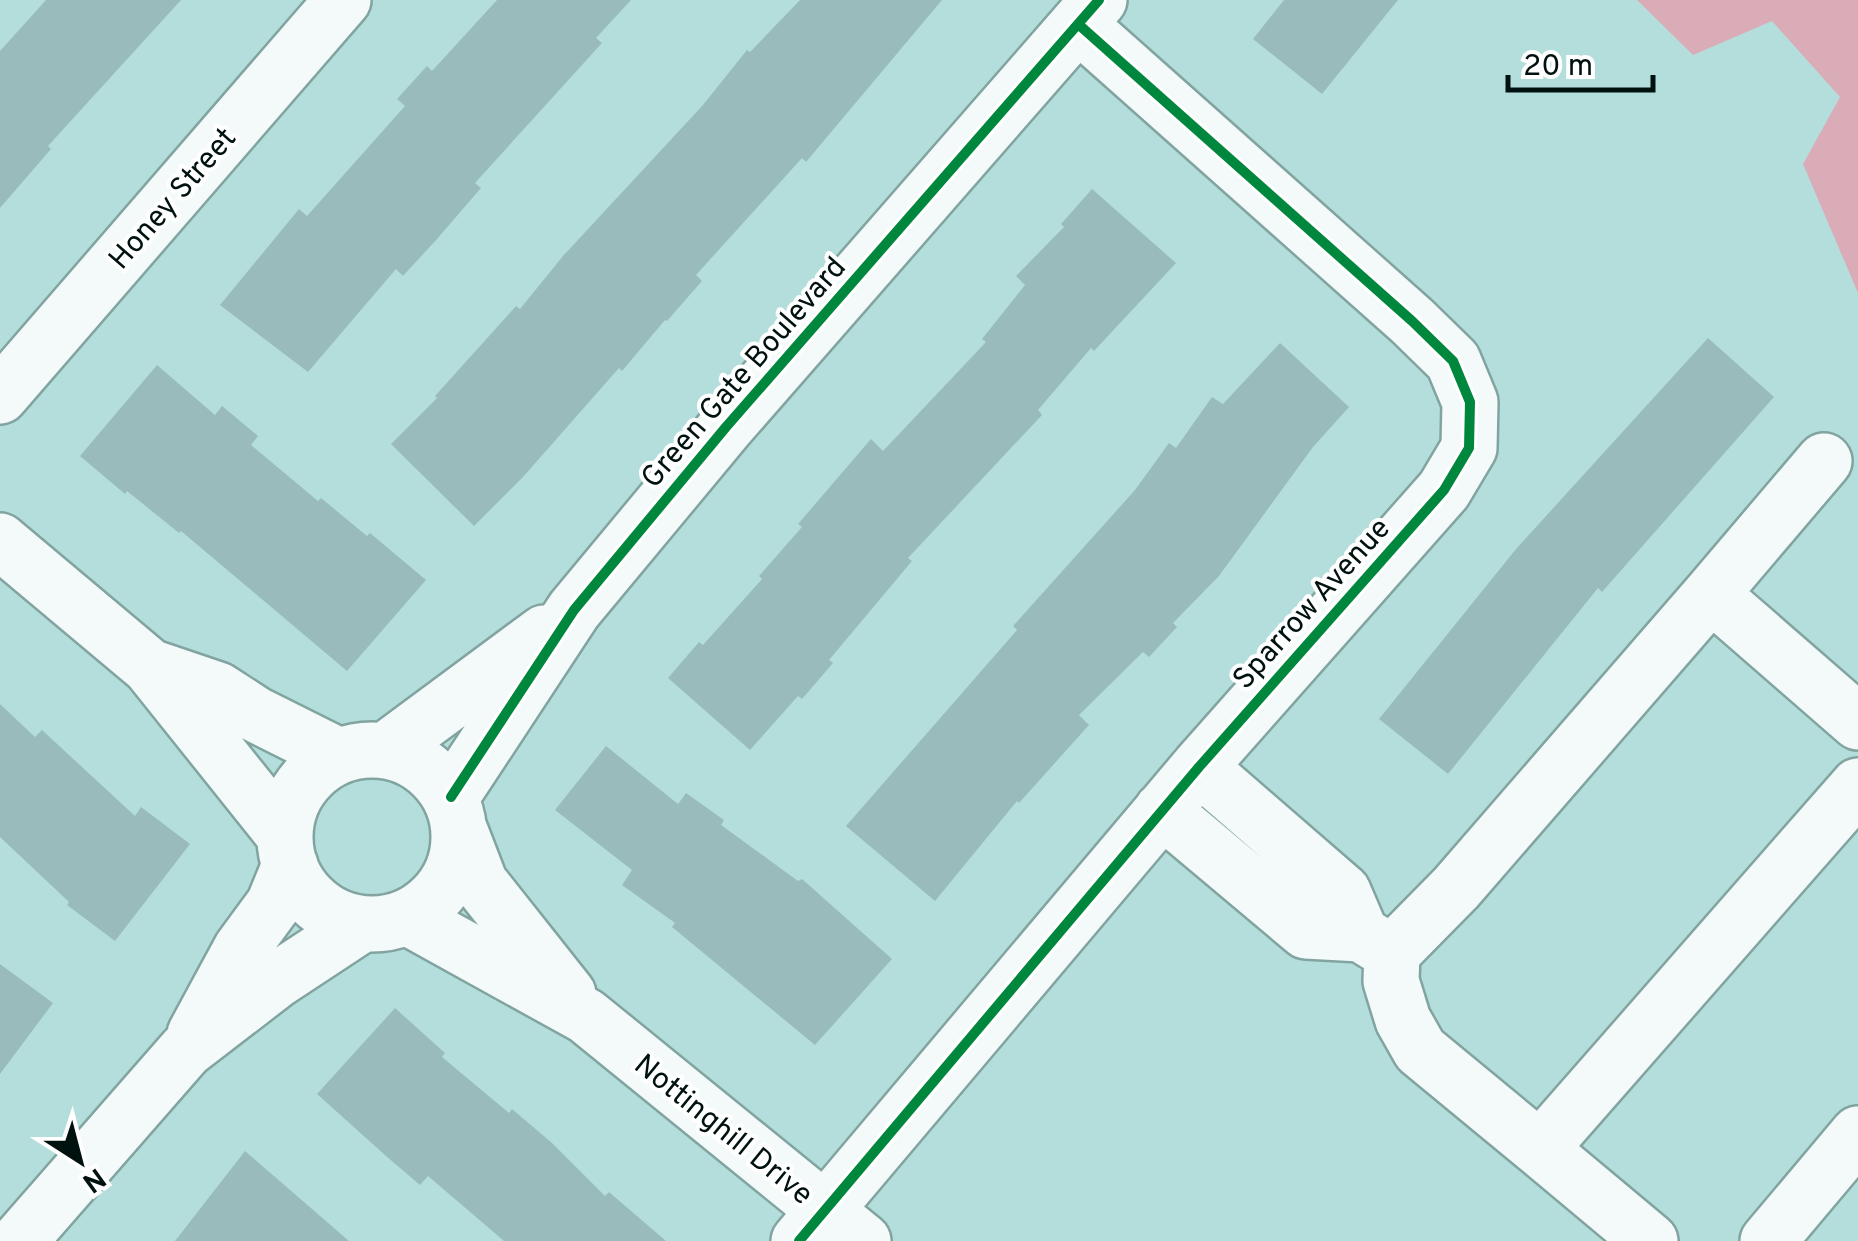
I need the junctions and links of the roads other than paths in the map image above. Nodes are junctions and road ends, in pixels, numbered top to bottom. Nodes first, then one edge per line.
1 (344, 0) edge
2 (1089, 12) edge
3 (0, 396) edge
4 (1824, 461) dead end
5 (0, 541) edge
6 (1710, 594) junction
7 (574, 610) junction
8 (150, 667) junction
9 (1858, 722) edge
10 (362, 753) junction
11 (1198, 767) junction
12 (1858, 786) edge
13 (1162, 810) junction
14 (455, 814) junction
15 (287, 851) junction
16 (384, 921) junction
17 (1377, 943) junction
18 (586, 1016) junction
19 (186, 1050) junction
20 (1858, 1134) edge
21 (1540, 1148) junction
22 (829, 1231) edge
23 (19, 1241) edge
24 (1650, 1241) edge
25 (1768, 1241) edge

1 - 3 street, Honey Street
2 - 7 street, Green Gate Boulevard
2 - 11 street, Sparrow Avenue
4 - 6 street
5 - 8 street
6 - 9 street
6 - 17 street
7 - 10 street, Green Gate Boulevard
7 - 14 street, Green Gate Boulevard
8 - 10 street
8 - 15 street
10 - 14 street
10 - 15 street
11 - 13 street, Sparrow Avenue
11 - 17 street
12 - 21 street
13 - 17 street
13 - 22 street, Sparrow Avenue
14 - 16 street
14 - 18 street, Nottinghill Drive
15 - 16 street
15 - 19 street
16 - 18 street, Nottinghill Drive
16 - 19 street
17 - 21 street
18 - 22 street, Nottinghill Drive
19 - 23 street
20 - 25 street
21 - 24 street

